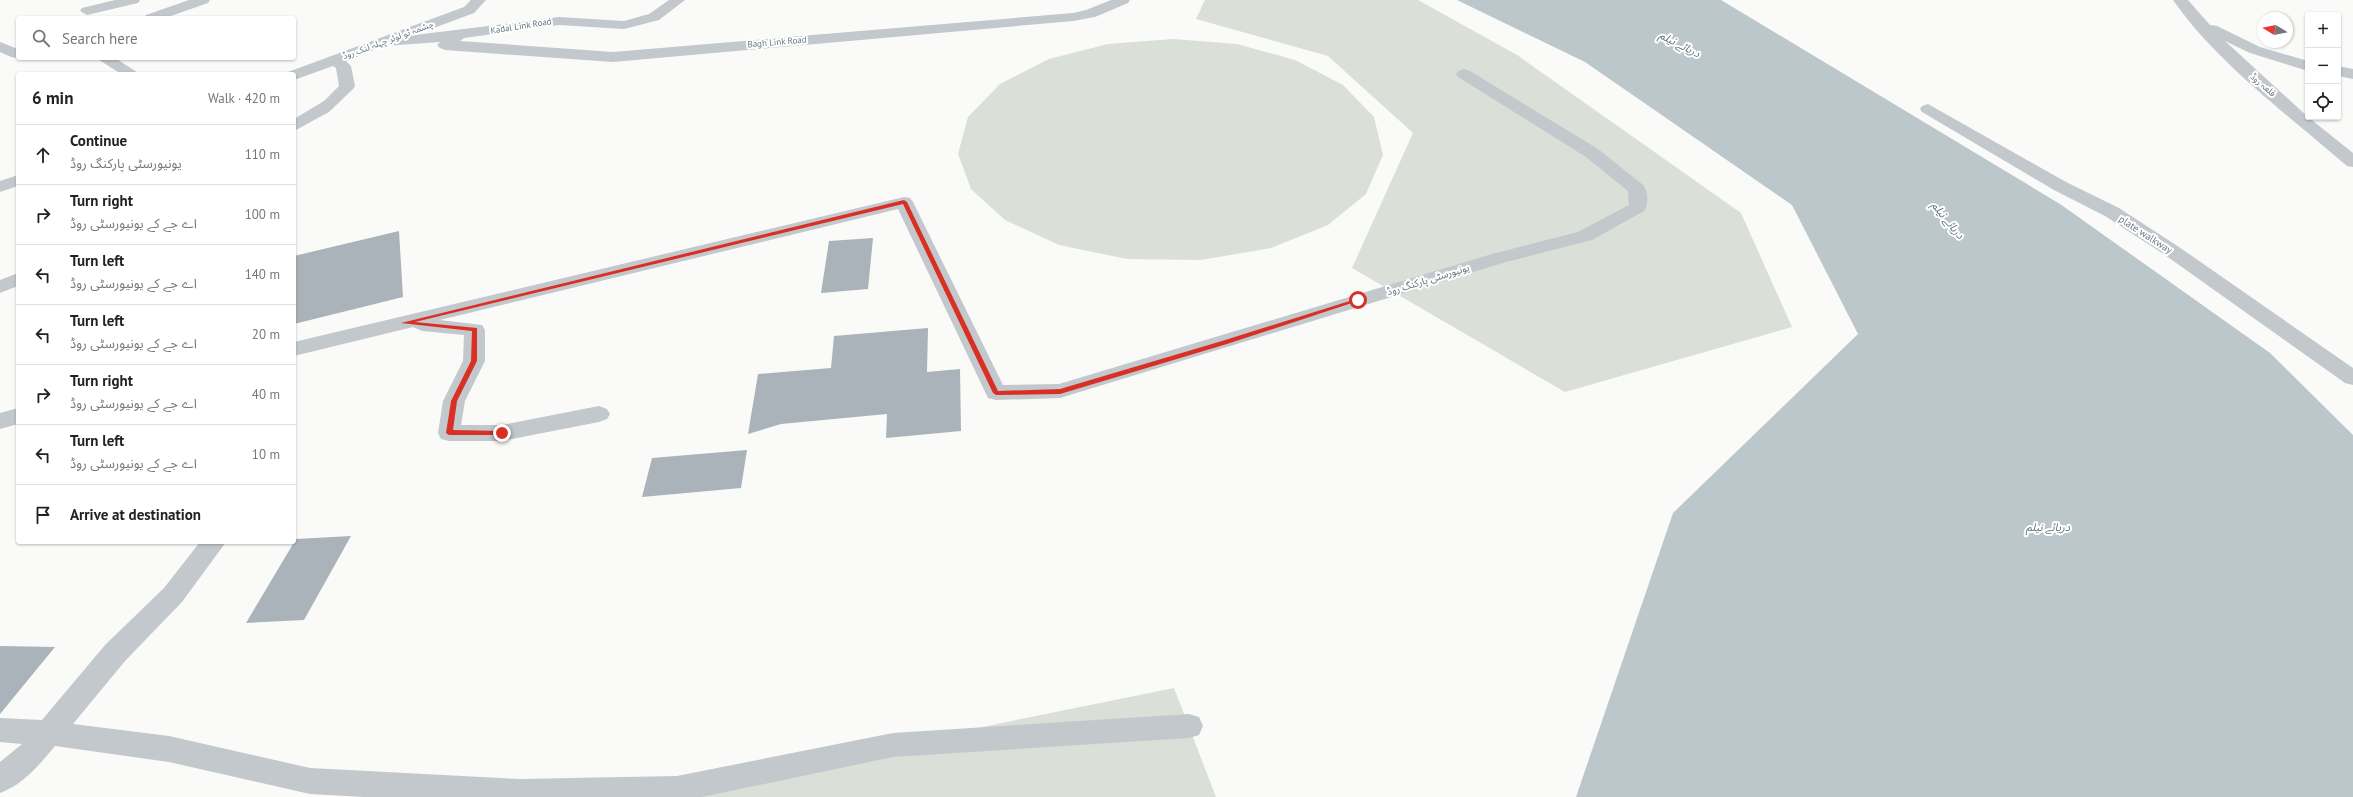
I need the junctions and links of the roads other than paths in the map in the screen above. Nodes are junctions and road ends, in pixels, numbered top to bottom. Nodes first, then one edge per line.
1 (133, 0) edge
2 (203, 0) edge
3 (479, 0) edge
4 (678, 0) edge
5 (1124, 0) edge
6 (2180, 0) edge
7 (87, 11) dead end
8 (157, 16) edge
9 (2197, 22) junction
10 (459, 35) junction
11 (381, 42) junction
12 (0, 47) edge
13 (16, 53) edge
14 (16, 55) edge
15 (0, 59) edge
16 (108, 60) edge
17 (335, 60) junction
18 (2305, 65) edge
19 (128, 72) edge
20 (2341, 72) edge
21 (296, 74) edge
22 (1464, 74) dead end
23 (2353, 74) edge
24 (1928, 109) dead end
25 (296, 125) edge
26 (2353, 162) edge
27 (16, 181) edge
28 (0, 187) edge
29 (16, 279) edge
30 (0, 287) edge
31 (404, 323) junction
32 (296, 350) edge
33 (2353, 378) edge
34 (598, 414) dead end
35 (16, 416) edge
36 (0, 420) edge
37 (212, 544) edge
38 (1189, 726) dead end
39 (0, 730) edge
40 (50, 733) junction
41 (0, 780) edge

1 - 7 street
2 - 8 street
3 - 11 street, چشمہ ٹو لوئر چہلہ لنک روڈ
4 - 10 street, Kadal Link Road
5 - 10 street, Bagh Link Road
6 - 9 street, قلعہ روڈ
9 - 18 street
9 - 26 street, قلعہ روڈ
10 - 11 street, Kadal Link Road
11 - 17 street, چشمہ ٹو لوئر چہلہ لنک روڈ
12 - 13 street
14 - 15 street
16 - 19 street
17 - 21 street, چشمہ ٹو لوئر چہلہ لنک روڈ
17 - 25 street
20 - 23 street
22 - 31 street, یونیورسٹی پارکنگ روڈ
24 - 33 street, plate walkway
27 - 28 street
29 - 30 street
31 - 32 street
31 - 34 street
35 - 36 street
37 - 40 street
38 - 40 street
39 - 40 street
40 - 41 street

